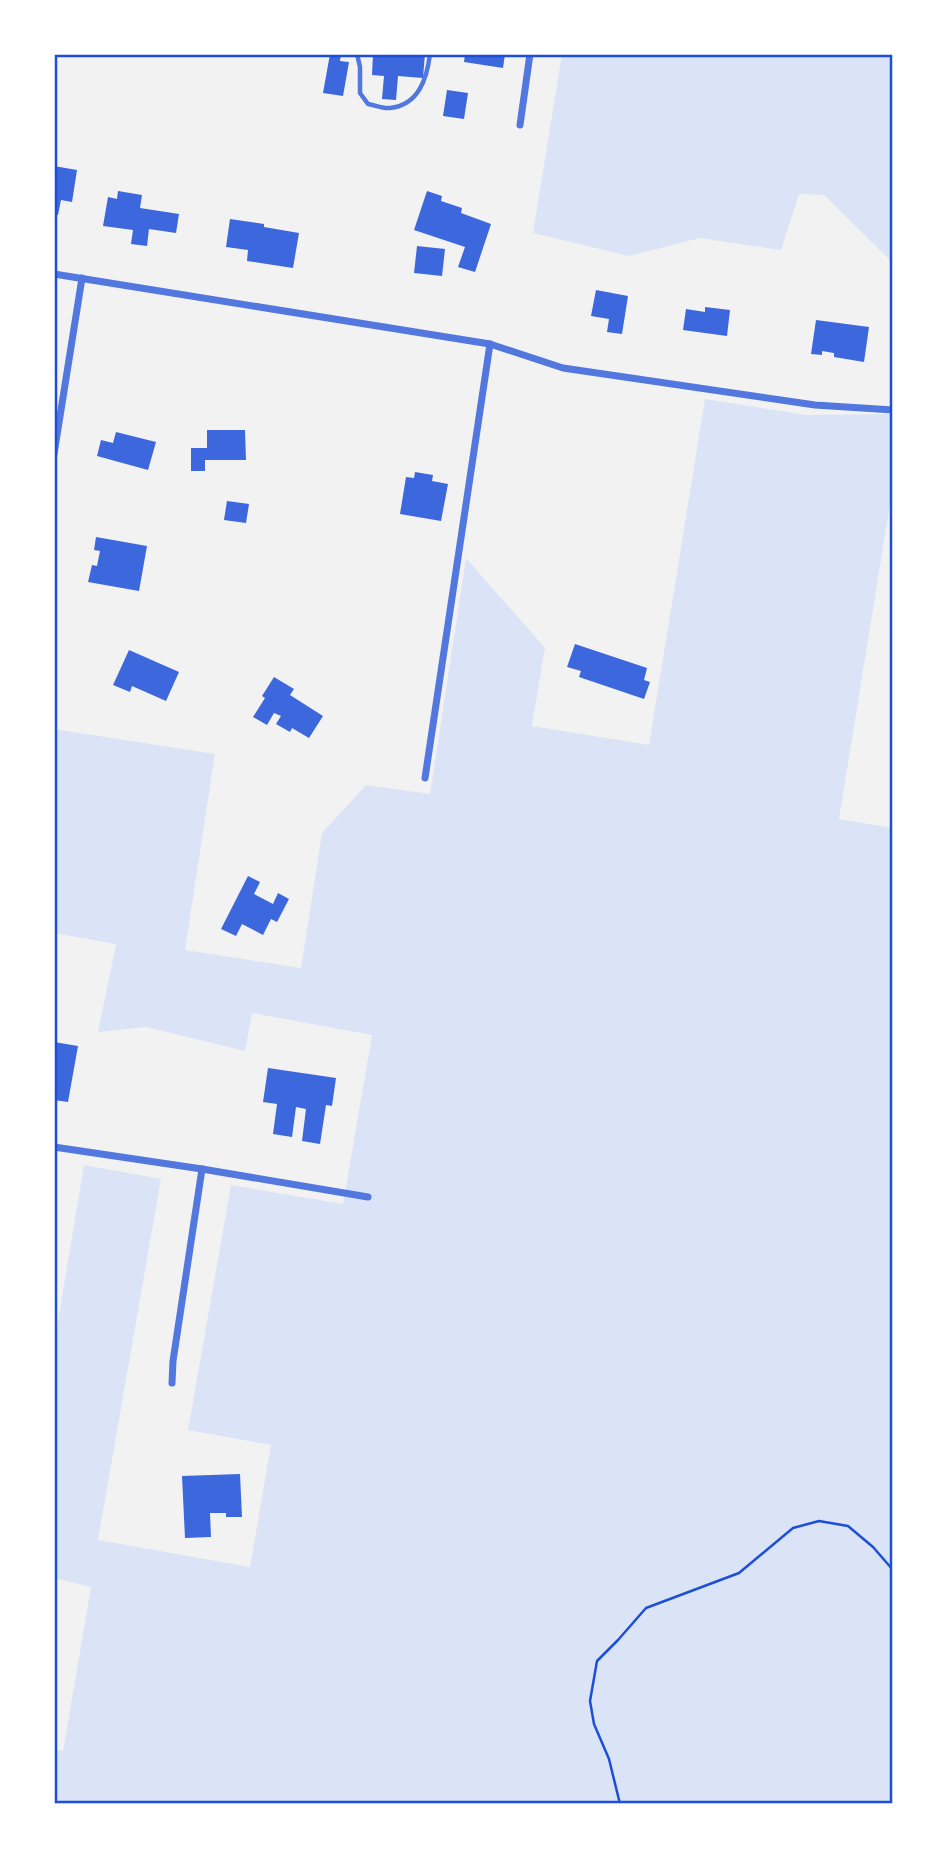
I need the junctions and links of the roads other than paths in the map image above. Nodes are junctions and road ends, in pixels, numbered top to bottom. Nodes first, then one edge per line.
1 (357, 54) edge
2 (430, 54) edge
3 (530, 54) edge
4 (520, 125) dead end
5 (54, 274) edge
6 (82, 278) junction
7 (490, 344) junction
8 (893, 410) edge
9 (54, 454) edge
10 (425, 778) dead end
11 (54, 1147) edge
12 (202, 1169) junction
13 (369, 1197) dead end
14 (172, 1383) dead end

1 - 2 lane
3 - 4 street
5 - 6 street
6 - 7 street
6 - 9 street
7 - 8 street
7 - 10 street
11 - 12 street
12 - 13 street
12 - 14 street

